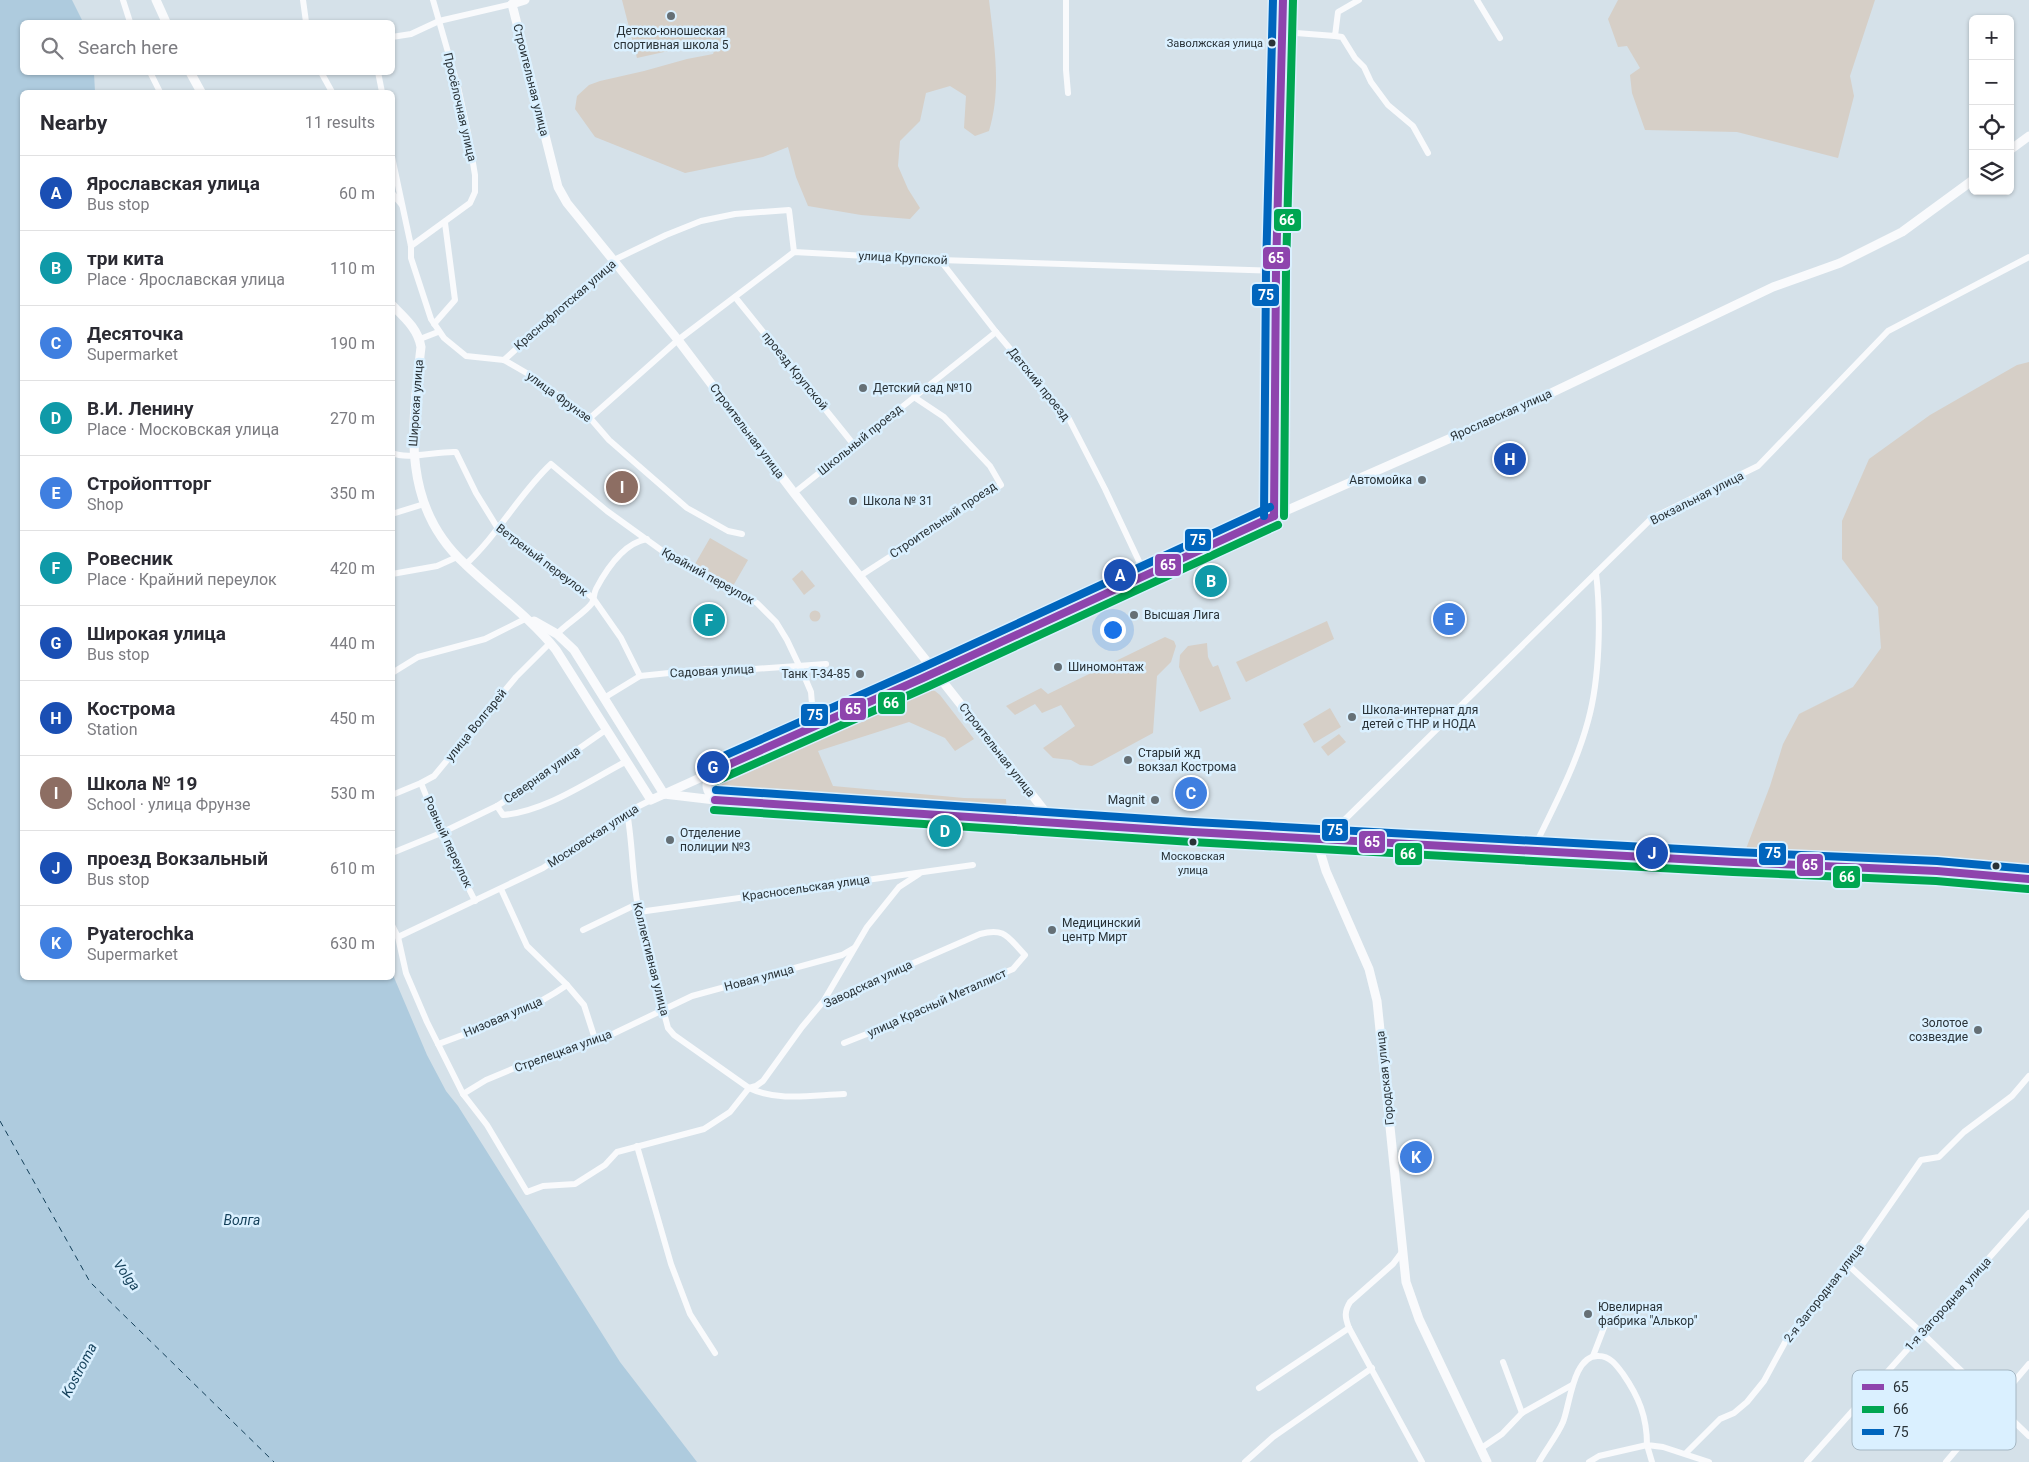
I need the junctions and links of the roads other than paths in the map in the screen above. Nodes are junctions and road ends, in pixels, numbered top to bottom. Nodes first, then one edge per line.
1 (124, 0) edge
2 (156, 0) edge
3 (303, 0) edge
4 (433, 0) edge
5 (525, 0) edge
6 (1066, 0) edge
7 (1283, 0) edge
8 (1359, 0) edge
9 (1477, 0) edge
10 (512, 4) junction
11 (129, 20) edge
12 (165, 20) edge
13 (306, 20) edge
14 (439, 22) junction
15 (1283, 32) junction
16 (395, 36) edge
17 (1335, 36) junction
18 (1500, 38) dead end
19 (152, 75) edge
20 (192, 75) edge
21 (323, 75) edge
22 (379, 75) edge
23 (159, 90) edge
24 (200, 90) edge
25 (331, 90) edge
26 (382, 90) edge
27 (1068, 93) dead end
28 (2029, 136) edge
29 (2014, 147) edge
30 (1428, 153) dead end
31 (395, 170) edge
32 (1969, 183) edge
33 (395, 198) edge
34 (404, 208) junction
35 (445, 223) junction
36 (412, 246) junction
37 (794, 252) junction
38 (2029, 257) edge
39 (940, 260) junction
40 (613, 261) junction
41 (1276, 271) junction
42 (736, 297) junction
43 (395, 308) edge
44 (434, 324) junction
45 (438, 332) junction
46 (996, 332) junction
47 (420, 339) junction
48 (678, 340) junction
49 (504, 360) junction
50 (914, 397) junction
51 (590, 418) junction
52 (854, 445) junction
53 (395, 454) edge
54 (413, 455) junction
55 (794, 493) junction
56 (424, 504) junction
57 (395, 513) edge
58 (1274, 516) junction
59 (497, 527) junction
60 (742, 534) dead end
61 (647, 539) junction
62 (457, 557) junction
63 (465, 565) junction
64 (395, 573) edge
65 (1596, 573) junction
66 (1145, 574) junction
67 (860, 576) junction
68 (593, 598) junction
69 (527, 618) junction
70 (557, 634) junction
71 (550, 643) junction
72 (826, 664) dead end
73 (800, 666) junction
74 (395, 671) edge
75 (936, 672) junction
76 (640, 676) junction
77 (604, 698) junction
78 (813, 727) junction
79 (607, 729) junction
80 (627, 761) junction
81 (712, 772) junction
82 (421, 784) junction
83 (395, 793) edge
84 (664, 794) junction
85 (651, 800) junction
86 (715, 800) junction
87 (497, 806) junction
88 (627, 812) junction
89 (1055, 824) junction
90 (441, 834) junction
91 (1316, 838) junction
92 (1326, 838) junction
93 (1533, 850) junction
94 (395, 852) edge
95 (973, 865) dead end
96 (920, 873) junction
97 (2029, 879) edge
98 (501, 889) junction
99 (475, 901) junction
100 (637, 904) junction
101 (638, 912) junction
102 (584, 930) dead end
103 (395, 931) edge
104 (398, 937) junction
105 (854, 948) junction
106 (1025, 955) joint
107 (567, 985) junction
108 (822, 1004) junction
109 (663, 1010) junction
110 (596, 1042) junction
111 (844, 1043) dead end
112 (438, 1044) junction
113 (2029, 1076) edge
114 (749, 1088) junction
115 (463, 1094) junction
116 (844, 1094) dead end
117 (637, 1146) junction
118 (2029, 1214) edge
119 (1402, 1252) junction
120 (1848, 1265) junction
121 (1605, 1324) dead end
122 (1349, 1328) junction
123 (1922, 1333) junction
124 (715, 1353) dead end
125 (1594, 1356) junction
126 (1503, 1362) dead end
127 (2029, 1364) edge
128 (1372, 1368) junction
129 (1889, 1370) edge
130 (1960, 1370) edge
131 (2016, 1379) edge
132 (1572, 1385) junction
133 (1259, 1388) dead end
134 (1852, 1412) edge
135 (1522, 1413) junction
136 (2016, 1424) edge
137 (2029, 1436) edge
138 (1647, 1445) junction
139 (1480, 1449) junction
140 (1956, 1450) edge
141 (1686, 1453) junction
142 (1244, 1462) edge
143 (1422, 1462) edge
144 (1487, 1462) edge
145 (1539, 1462) edge
146 (1589, 1462) edge
147 (1652, 1462) edge
148 (1708, 1462) edge
149 (1807, 1462) edge
150 (1946, 1462) edge

1 - 11 street
2 - 12 street
3 - 13 street
4 - 14 street, Просёлочная улица
5 - 10 street
6 - 27 street
7 - 15 street
8 - 17 street
9 - 18 street
10 - 14 street
10 - 40 street, Строительная улица
14 - 16 street
14 - 35 street, Просёлочная улица
15 - 17 street
15 - 41 street
17 - 30 street
19 - 23 street
20 - 24 street
21 - 25 street
22 - 26 street
28 - 29 street
31 - 34 street
32 - 58 street, Ярославская улица
33 - 34 street
34 - 36 street
35 - 36 street, Просёлочная улица
35 - 44 street
36 - 44 street
37 - 39 street, улица Крупской
37 - 40 street, Краснофлотская улица
37 - 42 street
38 - 65 street, Вокзальная улица
39 - 41 street, улица Крупской
39 - 46 street, Детский проезд
40 - 48 street, Строительная улица
40 - 49 street, Краснофлотская улица
41 - 58 street
42 - 48 street
42 - 52 street, проезд Крупской
43 - 47 street
44 - 45 street
45 - 47 street
45 - 49 street, улица Фрунзе
46 - 50 street, Школьный проезд
46 - 66 street, Детский проезд
47 - 54 street, Широкая улица
48 - 51 street
48 - 55 street, Строительная улица
49 - 51 street, улица Фрунзе
50 - 52 street, Школьный проезд
50 - 67 street, Строительный проезд
51 - 60 street, улица Фрунзе
52 - 55 street, Школьный проезд
53 - 54 street
54 - 56 street, Широкая улица
54 - 59 street, Ветреный переулок
55 - 67 street, Строительная улица
56 - 57 street
56 - 62 street, Широкая улица
58 - 66 street, Ярославская улица
59 - 61 street, Крайний переулок
59 - 63 street
59 - 68 street, Ветреный переулок
61 - 68 street
61 - 73 street, Крайний переулок
62 - 63 street, Широкая улица
62 - 64 street
63 - 69 street, Широкая улица
65 - 92 street, Вокзальная улица
65 - 93 street
66 - 75 street, Ярославская улица
67 - 75 street, Строительная улица
68 - 70 street
68 - 76 street, Ветреный переулок
69 - 70 street, Широкая улица
69 - 71 street, Широкая улица
69 - 74 street
70 - 77 street, Широкая улица
71 - 79 street, Широкая улица
71 - 82 street, улица Волгарей
72 - 73 street, Садовая улица
73 - 76 street, Садовая улица
73 - 78 street, Крайний переулок
75 - 78 street, Ярославская улица
75 - 89 street, Строительная улица
76 - 77 street, Садовая улица
77 - 84 street, Широкая улица
78 - 81 street, Ярославская улица
79 - 80 street, Широкая улица
79 - 87 street, Северная улица
80 - 85 street, Широкая улица
80 - 87 street
81 - 84 street, Ярославская улица
81 - 86 street
82 - 83 street, улица Волгарей
82 - 90 street, Ровный переулок
84 - 85 street, Московская улица
84 - 86 street
85 - 88 street, Московская улица
86 - 89 street
87 - 90 street, Северная улица
88 - 98 street, Московская улица
88 - 100 street, Коллективная улица
89 - 91 street
90 - 94 street, Северная улица
90 - 99 street, Ровный переулок
91 - 92 street
91 - 119 street, Городская улица
92 - 93 street
93 - 97 street
95 - 96 street, Красносельская улица
96 - 101 street, Красносельская улица
96 - 105 street
98 - 99 street, Московская улица
98 - 107 street
99 - 104 street, Московская улица
100 - 101 street, Коллективная улица
100 - 102 street
101 - 109 street, Коллективная улица
103 - 104 street
104 - 112 street
105 - 108 street
105 - 109 street, Новая улица
106 - 108 street, Заводская улица
106 - 111 street, улица Красный Металлист
107 - 110 street
107 - 112 street, Низовая улица
108 - 114 street, Заводская улица
109 - 110 street, Стрелецкая улица
109 - 114 street, Коллективная улица
110 - 115 street, Стрелецкая улица
112 - 115 street
113 - 120 street, 2-я Загородная улица
114 - 116 street, Коллективная улица
114 - 117 street, Заводская улица
115 - 117 street, Заводская улица
117 - 124 street
118 - 123 street, 1-я Загородная улица
119 - 122 street
119 - 139 street, Городская улица
120 - 123 street
120 - 141 street, 2-я Загородная улица
121 - 125 street
122 - 128 street
122 - 133 street
123 - 129 street, 1-я Загородная улица
123 - 130 street
125 - 132 street
125 - 138 street
126 - 135 street
127 - 131 street
128 - 142 street
128 - 143 street
132 - 135 street
132 - 145 street
134 - 149 street, 1-я Загородная улица
135 - 139 street
136 - 137 street
138 - 141 street
138 - 146 street
138 - 147 street
139 - 144 street, Городская улица
140 - 150 street
141 - 148 street

